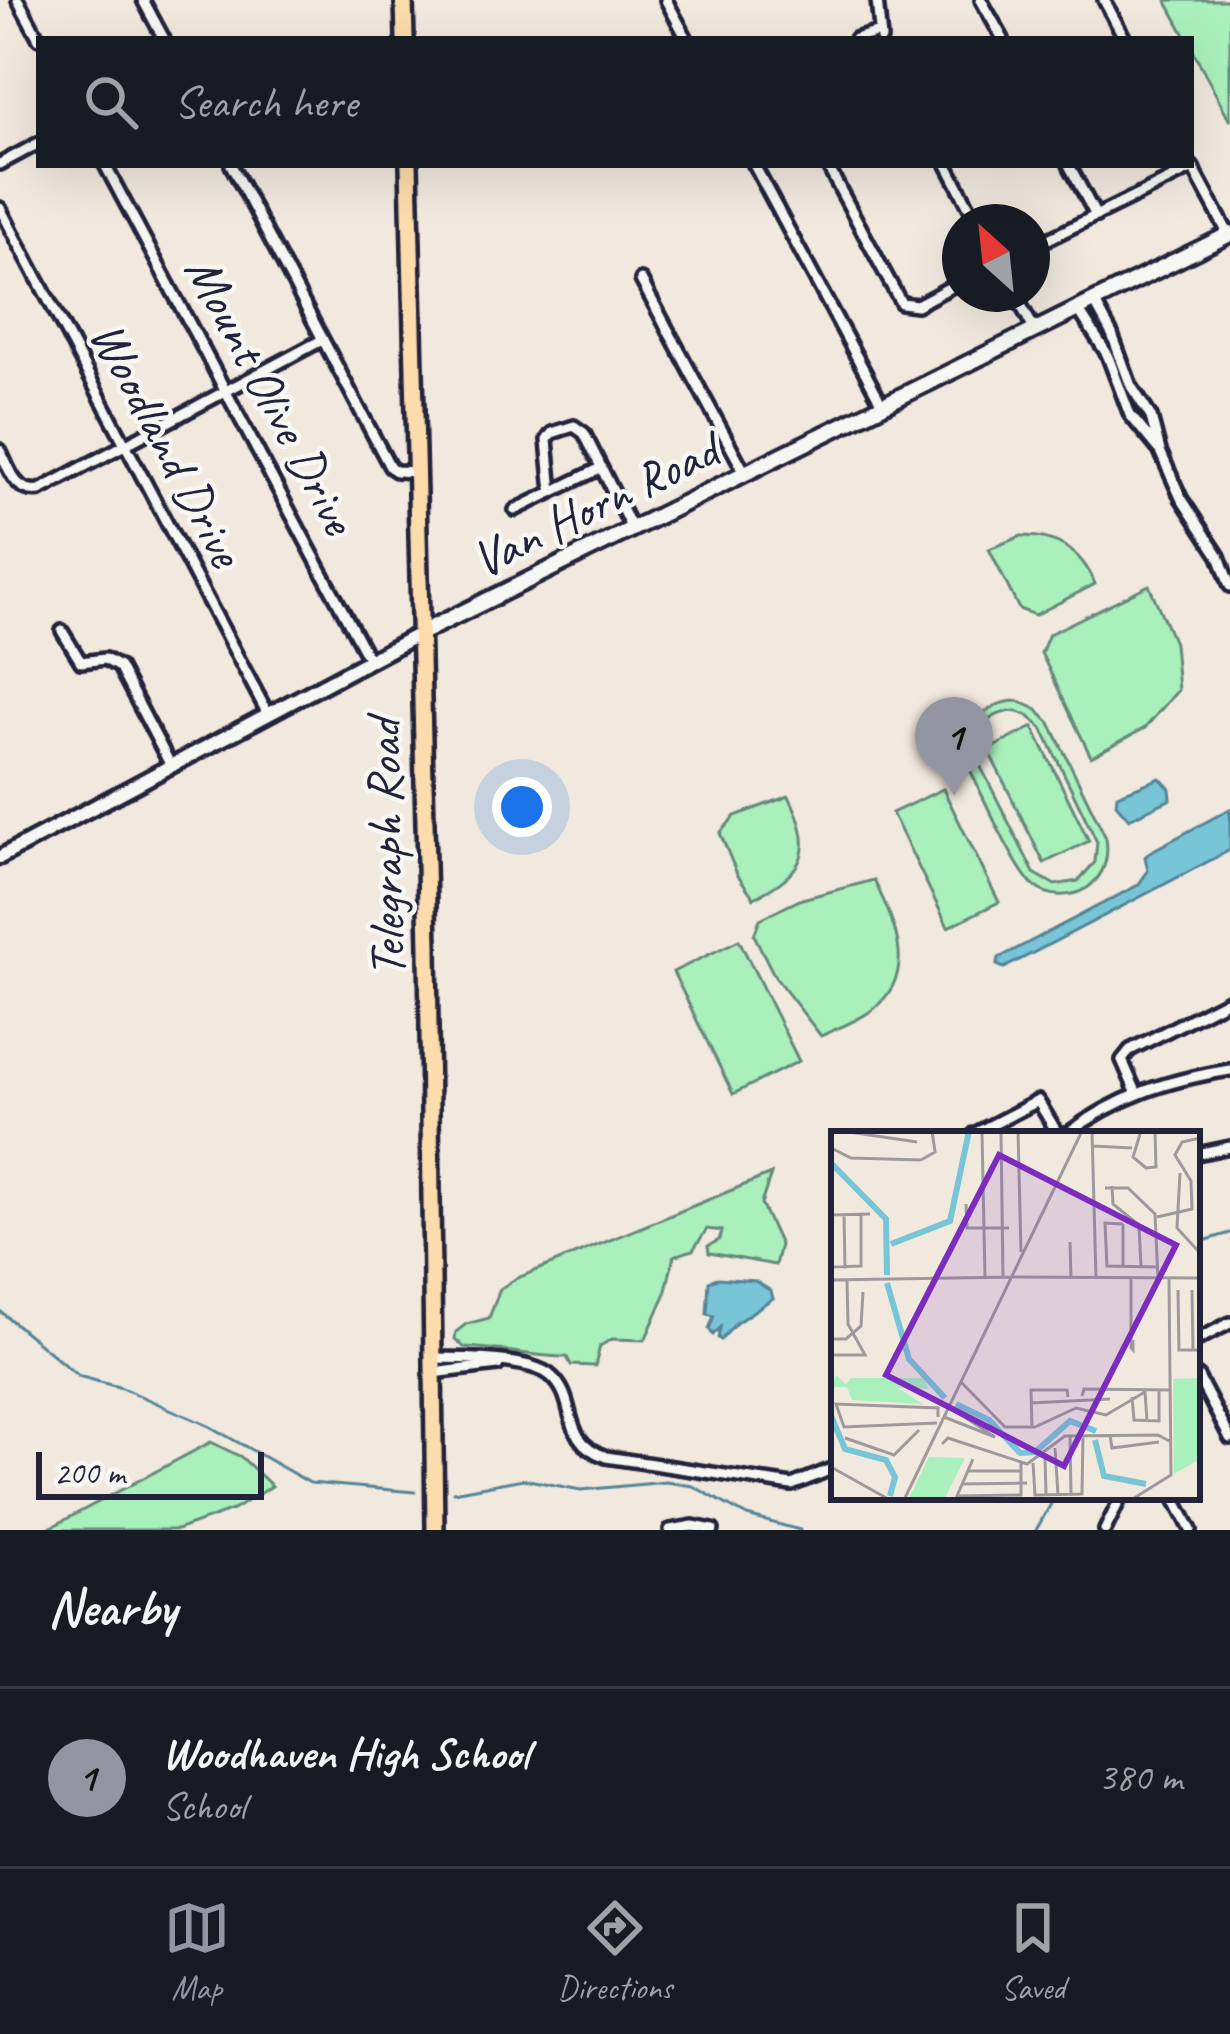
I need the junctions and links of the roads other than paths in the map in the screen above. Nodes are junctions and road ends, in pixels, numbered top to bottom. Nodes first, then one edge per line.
1 (18, 0) edge
2 (143, 0) edge
3 (404, 0) edge
4 (666, 0) edge
5 (877, 0) edge
6 (981, 0) edge
7 (1104, 0) edge
8 (37, 36) edge
9 (162, 36) edge
10 (405, 36) edge
11 (685, 36) edge
12 (880, 36) edge
13 (1001, 36) edge
14 (1123, 36) edge
15 (36, 145) edge
16 (0, 164) edge
17 (107, 168) edge
18 (233, 168) edge
19 (409, 168) edge
20 (756, 168) edge
21 (829, 168) edge
22 (949, 168) edge
23 (1071, 168) edge
24 (1188, 168) edge
25 (1193, 168) edge
26 (968, 204) edge
27 (0, 208) edge
28 (1096, 216) junction
29 (1229, 235) edge
30 (1050, 238) edge
31 (641, 280) dead end
32 (942, 292) edge
33 (1094, 302) junction
34 (1078, 309) junction
35 (1025, 312) edge
36 (1035, 331) junction
37 (322, 340) junction
38 (1118, 348) junction
39 (1107, 354) junction
40 (226, 391) junction
41 (1137, 392) junction
42 (1123, 400) junction
43 (883, 406) junction
44 (126, 445) junction
45 (0, 450) edge
46 (1160, 452) junction
47 (601, 468) junction
48 (418, 472) junction
49 (745, 473) junction
50 (552, 492) junction
51 (515, 510) dead end
52 (632, 529) junction
53 (1230, 586) edge
54 (62, 631) dead end
55 (421, 633) junction
56 (369, 660) junction
57 (268, 715) junction
58 (172, 766) junction
59 (0, 857) edge
60 (1230, 999) edge
61 (1230, 1070) edge
62 (1136, 1092) junction
63 (980, 1131) edge
64 (1061, 1131) edge
65 (1068, 1131) edge
66 (1230, 1147) edge
67 (1200, 1153) edge
68 (1230, 1323) edge
69 (1200, 1338) edge
70 (432, 1365) junction
71 (1200, 1381) edge
72 (1230, 1438) edge
73 (831, 1469) edge
74 (1119, 1500) edge
75 (1176, 1500) edge
76 (435, 1530) edge
77 (670, 1530) edge
78 (711, 1530) edge
79 (1105, 1530) edge
80 (1191, 1530) edge

1 - 8 street
2 - 9 street
3 - 10 main road
4 - 11 street
5 - 12 street
6 - 13 street
7 - 14 street
15 - 16 street
17 - 40 street, Mount Olive Drive
18 - 37 street
19 - 48 main road, Telegraph Road
20 - 43 street
21 - 32 street
22 - 26 street
23 - 28 street
24 - 28 street
25 - 29 street
27 - 44 street, Woodland Drive
28 - 30 street
29 - 33 main road, Van Horn Road
31 - 49 street
33 - 34 main road, Van Horn Road
33 - 38 street
34 - 36 main road, Van Horn Road
34 - 39 street
35 - 36 street
36 - 43 main road, Van Horn Road
37 - 40 street
37 - 48 street
38 - 39 street
38 - 41 street
39 - 42 street
40 - 44 street
40 - 56 street, Mount Olive Drive
41 - 42 street
41 - 46 street
42 - 46 street
43 - 49 main road, Van Horn Road
44 - 45 street
44 - 57 street, Woodland Drive
46 - 53 street
47 - 50 street
47 - 50 street
47 - 52 street
48 - 55 main road, Telegraph Road
49 - 52 main road, Van Horn Road
50 - 51 street
52 - 55 main road, Van Horn Road
54 - 58 street
55 - 56 street, Van Horn Road
55 - 70 main road, Telegraph Road
56 - 57 street, Van Horn Road
57 - 58 street, Van Horn Road
58 - 59 street, Van Horn Road
60 - 62 street
61 - 62 street
62 - 65 street
63 - 64 street
66 - 67 street
68 - 69 street
70 - 73 street
70 - 76 main road, Telegraph Road
71 - 72 street
74 - 79 street
75 - 80 street
77 - 78 street

